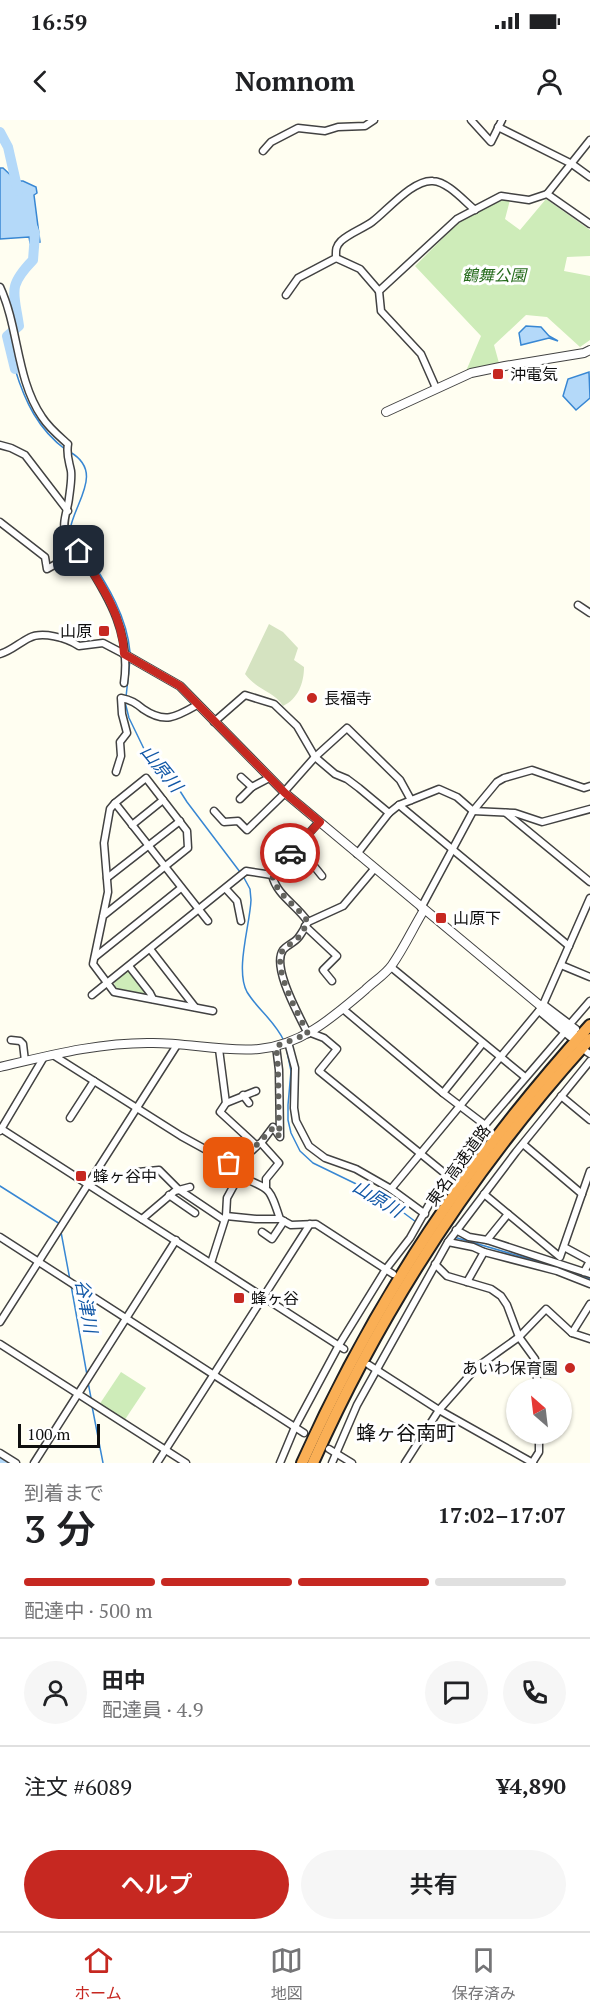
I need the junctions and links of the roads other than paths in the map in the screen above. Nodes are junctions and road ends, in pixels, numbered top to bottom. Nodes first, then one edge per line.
1 (374, 120) edge
2 (471, 120) edge
3 (502, 120) edge
4 (357, 123) edge
5 (498, 127) junction
6 (590, 140) edge
7 (263, 152) dead end
8 (572, 164) junction
9 (590, 177) edge
10 (547, 194) junction
11 (475, 210) junction
12 (590, 224) edge
13 (336, 258) junction
14 (0, 287) edge
15 (379, 291) junction
16 (286, 295) dead end
17 (590, 350) edge
18 (436, 388) junction
19 (386, 412) dead end
20 (0, 446) edge
21 (68, 511) junction
22 (0, 522) edge
23 (79, 551) junction
24 (578, 605) dead end
25 (590, 613) edge
26 (0, 654) edge
27 (124, 654) junction
28 (124, 683) dead end
29 (197, 705) junction
30 (214, 722) junction
31 (315, 757) junction
32 (116, 772) dead end
33 (241, 777) dead end
34 (269, 778) junction
35 (590, 786) edge
36 (252, 787) junction
37 (284, 792) junction
38 (240, 799) dead end
39 (163, 800) junction
40 (411, 800) junction
41 (115, 803) junction
42 (399, 805) junction
43 (590, 809) edge
44 (214, 811) dead end
45 (473, 812) junction
46 (389, 813) junction
47 (506, 813) junction
48 (180, 821) junction
49 (320, 822) junction
50 (132, 825) junction
51 (297, 845) junction
52 (148, 846) junction
53 (452, 850) junction
54 (357, 854) junction
55 (165, 867) junction
56 (375, 868) junction
57 (272, 875) junction
58 (321, 876) dead end
59 (107, 878) junction
60 (590, 882) edge
61 (181, 888) junction
62 (226, 889) junction
63 (590, 898) edge
64 (588, 908) edge
65 (423, 909) junction
66 (199, 910) junction
67 (103, 916) junction
68 (207, 921) dead end
69 (241, 921) dead end
70 (306, 924) junction
71 (569, 946) junction
72 (150, 950) junction
73 (94, 957) junction
74 (561, 965) junction
75 (129, 966) junction
76 (391, 967) junction
77 (590, 977) edge
78 (332, 981) dead end
79 (107, 983) junction
80 (92, 995) dead end
81 (153, 999) junction
82 (590, 1001) edge
83 (195, 1007) junction
84 (541, 1008) junction
85 (343, 1009) junction
86 (213, 1011) dead end
87 (570, 1024) junction
88 (590, 1025) edge
89 (310, 1033) junction
90 (571, 1033) junction
91 (590, 1039) edge
92 (11, 1040) dead end
93 (288, 1042) junction
94 (483, 1043) junction
95 (177, 1045) junction
96 (276, 1046) junction
97 (219, 1049) junction
98 (48, 1056) junction
99 (501, 1058) junction
100 (25, 1061) junction
101 (590, 1061) edge
102 (0, 1067) edge
103 (525, 1077) junction
104 (94, 1082) junction
105 (256, 1090) dead end
106 (443, 1093) junction
107 (243, 1095) junction
108 (561, 1096) junction
109 (226, 1103) junction
110 (249, 1103) dead end
111 (460, 1106) junction
112 (137, 1109) junction
113 (70, 1118) dead end
114 (590, 1120) edge
115 (484, 1126) junction
116 (1, 1129) edge
117 (490, 1132) dead end
118 (259, 1144) junction
119 (523, 1144) junction
120 (509, 1147) dead end
121 (516, 1152) junction
122 (420, 1154) junction
123 (241, 1169) junction
124 (590, 1171) edge
125 (136, 1175) dead end
126 (238, 1176) junction
127 (448, 1176) junction
128 (88, 1185) junction
129 (190, 1186) dead end
130 (266, 1187) junction
131 (178, 1189) junction
132 (392, 1189) junction
133 (484, 1194) junction
134 (582, 1194) junction
135 (169, 1196) junction
136 (195, 1213) dead end
137 (425, 1214) junction
138 (508, 1214) junction
139 (225, 1218) junction
140 (142, 1219) junction
141 (282, 1220) junction
142 (310, 1224) junction
143 (455, 1231) junction
144 (262, 1233) dead end
145 (0, 1237) edge
146 (176, 1240) junction
147 (487, 1240) junction
148 (449, 1241) junction
149 (564, 1247) junction
150 (484, 1252) junction
151 (559, 1260) junction
152 (38, 1261) junction
153 (212, 1263) junction
154 (435, 1264) junction
155 (386, 1269) junction
156 (587, 1273) edge
157 (393, 1274) dead end
158 (467, 1282) junction
159 (590, 1284) edge
160 (263, 1297) junction
161 (590, 1304) edge
162 (127, 1318) junction
163 (0, 1322) edge
164 (572, 1333) junction
165 (519, 1337) junction
166 (590, 1338) edge
167 (0, 1344) edge
168 (342, 1347) junction
169 (373, 1367) junction
170 (214, 1374) junction
171 (537, 1378) edge
172 (78, 1395) junction
173 (439, 1410) junction
174 (295, 1427) junction
175 (304, 1433) dead end
176 (538, 1444) edge
177 (165, 1449) junction
178 (329, 1449) dead end
179 (0, 1453) edge
180 (336, 1453) junction
181 (16, 1463) edge
182 (34, 1463) edge
183 (157, 1463) edge
184 (186, 1463) edge
185 (280, 1463) edge
186 (302, 1463) edge
187 (313, 1463) edge
188 (332, 1463) edge
189 (352, 1463) edge
190 (405, 1463) edge
191 (533, 1463) edge

1 - 4 street
2 - 5 street
3 - 5 street
4 - 7 street
5 - 8 street
6 - 8 street
8 - 9 street
8 - 10 street
10 - 11 street
10 - 12 street
11 - 13 street
11 - 15 street
13 - 15 street
13 - 16 street
14 - 21 street
15 - 18 street
17 - 18 street
18 - 19 street
20 - 21 street
21 - 23 street
22 - 23 street
23 - 27 street
24 - 25 street
26 - 27 street
27 - 28 street
27 - 29 street
29 - 30 street
29 - 32 street
30 - 31 street
30 - 34 street
31 - 37 street
31 - 40 street
31 - 46 street
33 - 36 street
34 - 36 street
34 - 37 street
35 - 45 street
36 - 38 street
37 - 44 street
37 - 49 street
39 - 41 street
39 - 48 street
39 - 50 street
40 - 42 street
40 - 45 street
41 - 50 street
41 - 59 street
42 - 46 street
42 - 53 street
43 - 47 street
45 - 47 street
45 - 53 street
46 - 54 street
47 - 60 street
48 - 52 street
48 - 55 street
49 - 51 street
49 - 54 street
50 - 52 street
51 - 57 street
51 - 58 street
52 - 55 street
52 - 59 street
53 - 65 street
53 - 71 street
54 - 56 street
55 - 61 street
55 - 67 street
56 - 65 street
56 - 70 street
57 - 62 street
57 - 70 street
59 - 67 street
61 - 66 street
61 - 73 street
62 - 66 street
62 - 69 street
63 - 64 street
64 - 71 street
65 - 76 street
65 - 84 street
66 - 68 street
66 - 72 street
67 - 73 street
70 - 78 street
70 - 89 street
71 - 74 street
72 - 75 street
72 - 83 street
73 - 79 street
74 - 77 street
74 - 84 street
75 - 79 street
75 - 81 street
76 - 85 street
76 - 94 street
79 - 80 street
79 - 81 street
81 - 83 street
82 - 87 street
83 - 86 street
84 - 87 street
84 - 90 street
84 - 99 street
85 - 89 street
85 - 106 street
87 - 90 street
88 - 186 highway, 東名高速道路
89 - 93 street
89 - 122 street
90 - 103 street
91 - 187 highway, 東名高速道路
92 - 100 street
93 - 96 street
93 - 132 street
94 - 99 street
94 - 106 street
95 - 97 street
95 - 98 street
95 - 112 street
96 - 97 street
96 - 118 street
97 - 109 street
98 - 100 street
98 - 104 street
98 - 116 street
99 - 103 street
99 - 111 street
100 - 102 street
101 - 108 street
103 - 115 street
104 - 112 street
104 - 113 street
105 - 107 street
106 - 111 street
107 - 109 street
107 - 110 street
108 - 114 street
108 - 119 street
109 - 118 street
111 - 115 street
111 - 122 street
112 - 123 street
112 - 128 street
115 - 117 street
115 - 127 street
116 - 128 street
118 - 123 street
118 - 130 street
119 - 121 street
119 - 134 street
120 - 121 street
121 - 133 street
122 - 127 street
122 - 132 street
123 - 126 street
124 - 134 street
125 - 131 street
126 - 130 street
126 - 139 street
127 - 137 street
128 - 140 street
128 - 152 street
129 - 131 street
130 - 141 street
131 - 135 street
131 - 139 street
132 - 137 street
133 - 138 street
133 - 143 street
134 - 149 street
135 - 136 street
135 - 140 street
137 - 155 street
138 - 147 street
138 - 151 street
139 - 141 street
139 - 153 street
140 - 146 street
141 - 142 street
141 - 144 street
142 - 155 street
142 - 160 street
143 - 147 street
143 - 148 street
145 - 152 street
146 - 153 street
146 - 162 street
147 - 151 street
148 - 150 street
148 - 154 street
149 - 151 street
149 - 156 street
150 - 158 street
150 - 159 street
151 - 156 street
152 - 162 street
152 - 163 street
153 - 160 street
154 - 158 street
154 - 169 street
155 - 157 street
155 - 168 street
158 - 165 street
160 - 168 street
160 - 170 street
161 - 164 street
162 - 170 street
162 - 172 street
164 - 165 street
164 - 166 street
165 - 171 street
165 - 173 street
167 - 172 street
168 - 174 street
169 - 173 street
169 - 180 street
170 - 174 street
170 - 177 street
172 - 177 street
172 - 182 street
173 - 190 street
173 - 191 street
174 - 175 street
174 - 185 street
176 - 191 street
177 - 183 street
177 - 184 street
178 - 180 street
179 - 181 street
180 - 188 street
180 - 189 street

